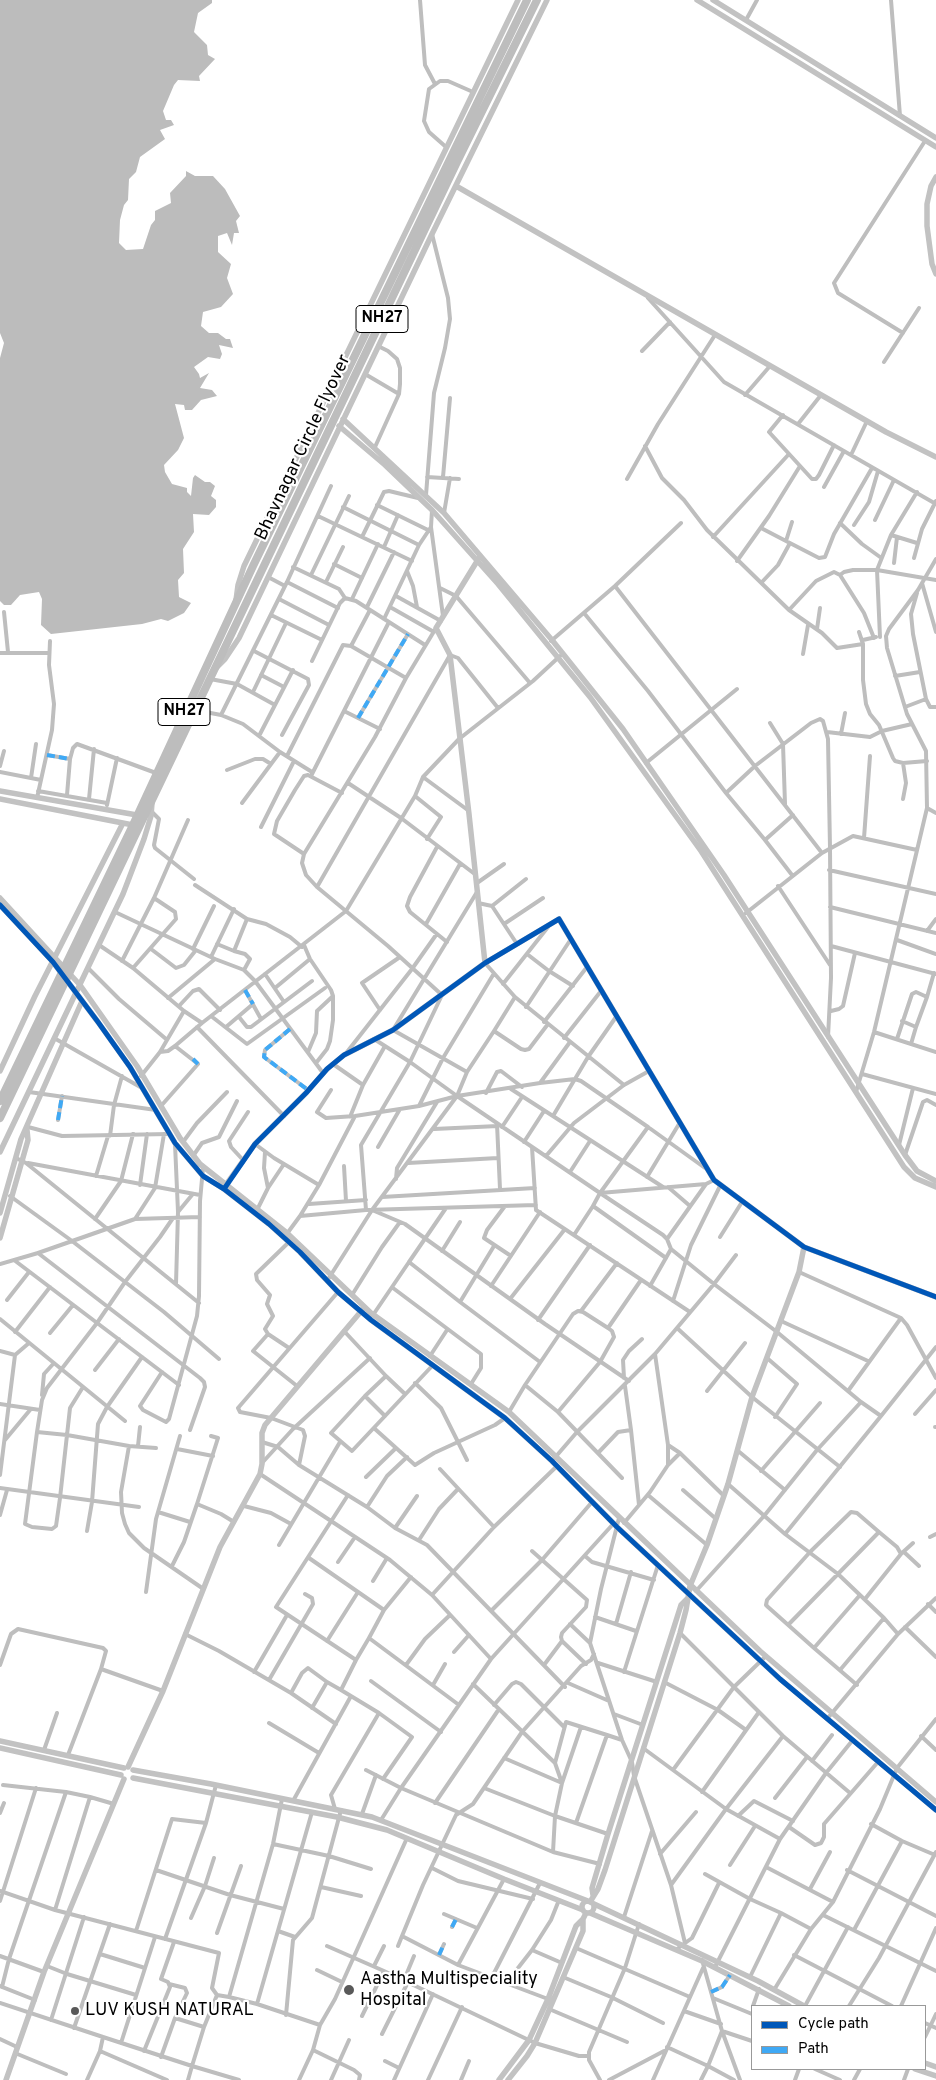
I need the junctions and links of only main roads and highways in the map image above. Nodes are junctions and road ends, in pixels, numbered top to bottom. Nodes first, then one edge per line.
1 (527, 0) edge
2 (537, 0) edge
3 (136, 827) junction
4 (0, 1101) edge
5 (0, 1118) edge

1 - 3 highway, Bhavnagar Circle Flyover / NH27
2 - 3 highway, Bhavnagar Circle Flyover / NH27
3 - 4 highway, NH27
3 - 5 highway, NH27

